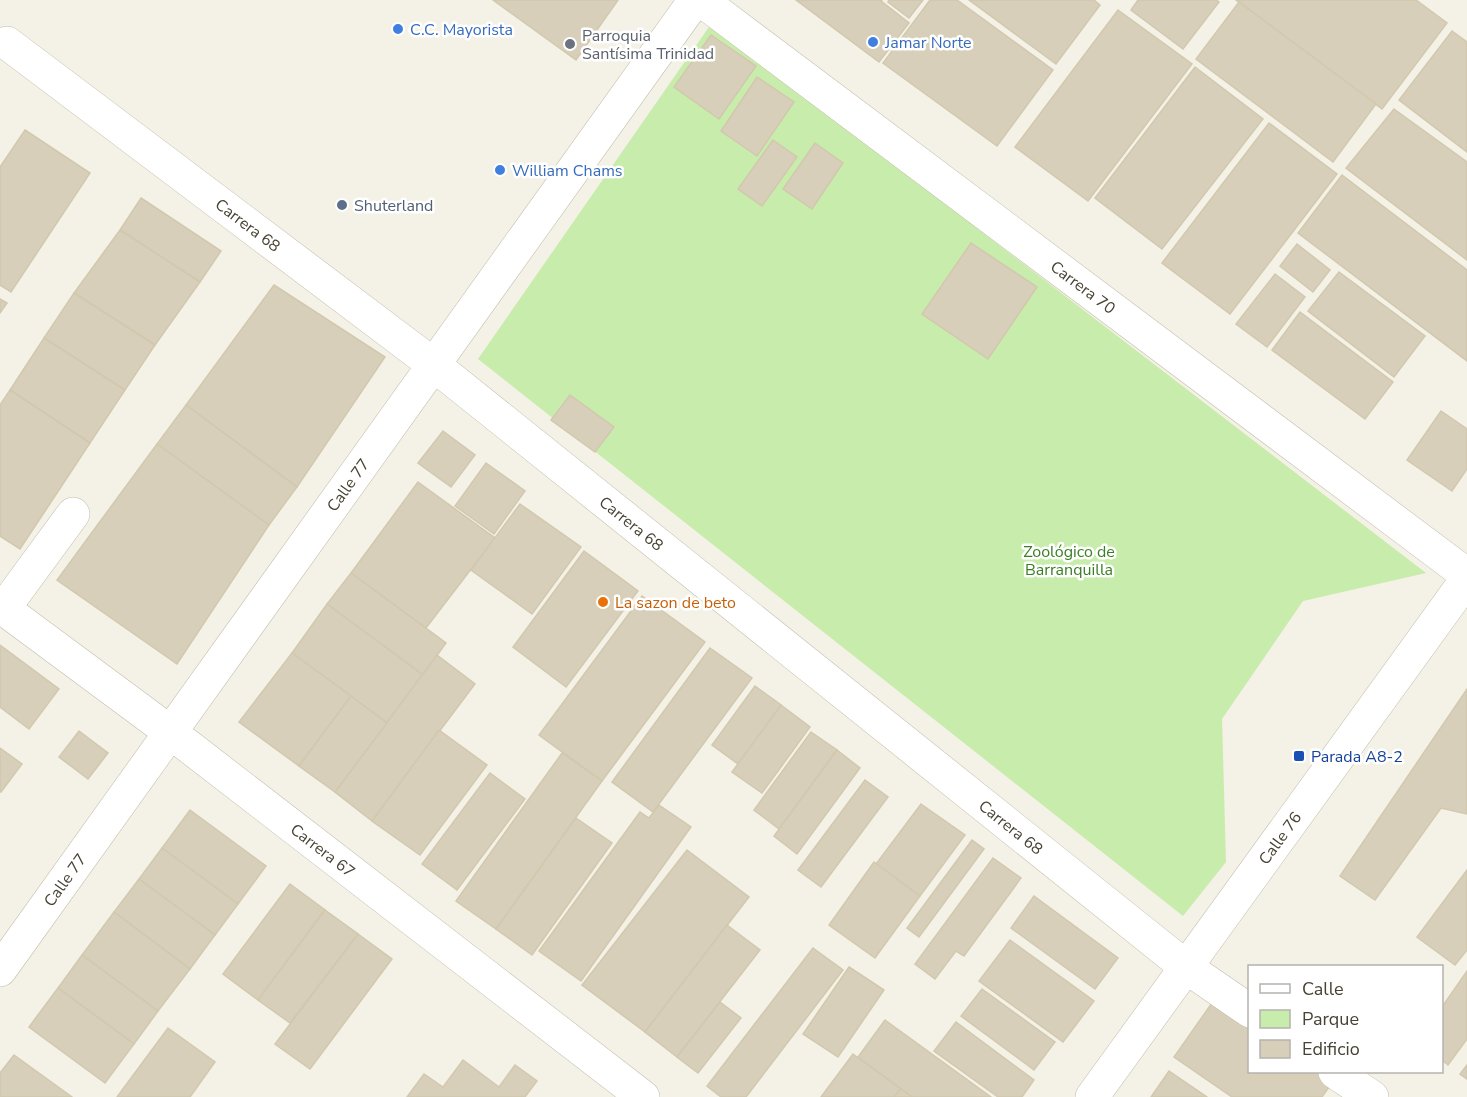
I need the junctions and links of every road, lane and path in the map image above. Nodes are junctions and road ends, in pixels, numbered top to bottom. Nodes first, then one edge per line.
1 (695, 0) edge
2 (701, 0) edge
3 (7, 43) dead end
4 (434, 365) junction
5 (73, 514) dead end
6 (1467, 577) edge
7 (2, 607) edge
8 (170, 732) junction
9 (1186, 967) junction
10 (0, 970) edge
11 (1248, 1010) edge
12 (1338, 1073) edge
13 (643, 1097) edge
14 (1092, 1097) edge
15 (1372, 1097) edge

1 - 4 street, Calle 77
2 - 6 street, Carrera 70
3 - 4 street, Carrera 68
4 - 8 street, Calle 77
4 - 9 street, Carrera 68
5 - 7 street
6 - 9 street, Calle 76
7 - 8 street, Carrera 67
8 - 10 street, Calle 77
8 - 13 street, Carrera 67
9 - 11 street, Carrera 68
9 - 14 street, Calle 76
12 - 15 street

